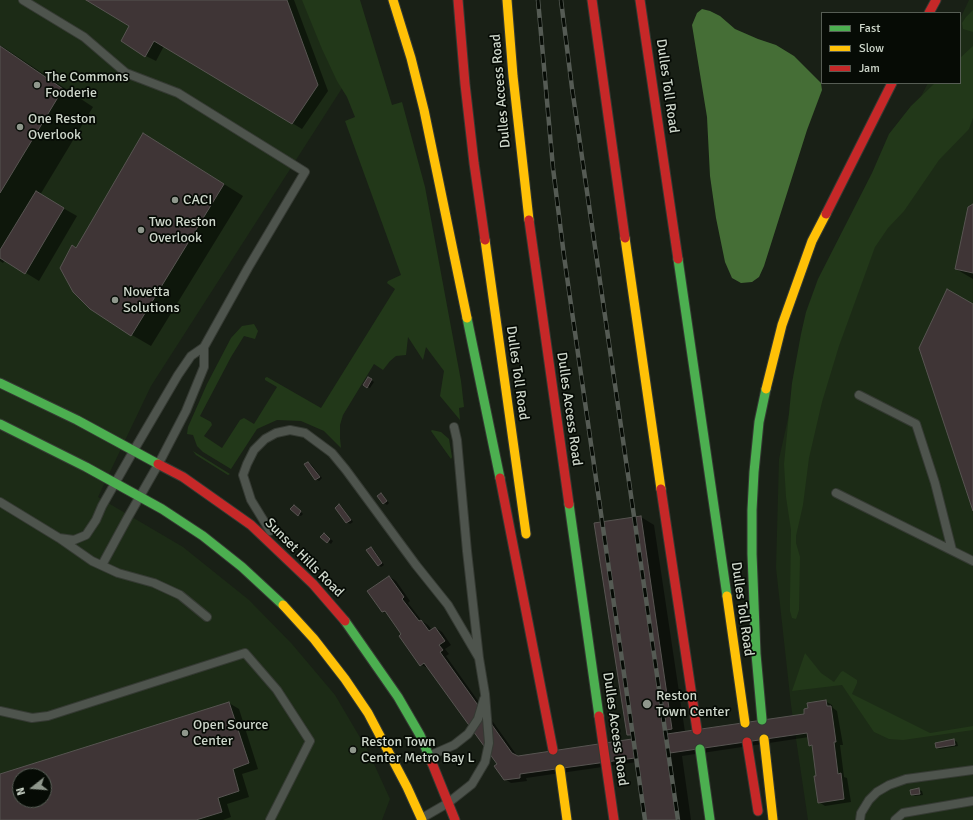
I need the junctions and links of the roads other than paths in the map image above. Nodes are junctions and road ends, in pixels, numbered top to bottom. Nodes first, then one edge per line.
1 (23, 0) edge
2 (393, 0) edge
3 (458, 0) edge
4 (508, 0) edge
5 (592, 0) edge
6 (640, 0) edge
7 (936, 0) edge
8 (930, 12) edge
9 (891, 84) edge
10 (204, 347) junction
11 (0, 383) edge
12 (859, 395) dead end
13 (0, 424) edge
14 (454, 427) dead end
15 (134, 450) junction
16 (159, 463) junction
17 (115, 483) junction
18 (836, 493) dead end
19 (140, 496) junction
20 (0, 502) edge
21 (59, 538) junction
22 (528, 545) dead end
23 (952, 550) junction
24 (285, 556) junction
25 (973, 561) edge
26 (102, 565) junction
27 (207, 617) dead end
28 (542, 647) dead end
29 (479, 658) junction
30 (485, 694) junction
31 (0, 711) edge
32 (762, 720) dead end
33 (745, 723) dead end
34 (697, 730) dead end
35 (764, 739) dead end
36 (747, 742) dead end
37 (700, 749) dead end
38 (429, 756) junction
39 (558, 769) dead end
40 (973, 770) edge
41 (973, 801) edge
42 (448, 803) junction
43 (421, 819) edge
44 (270, 820) edge
45 (455, 820) edge
46 (567, 820) edge
47 (614, 820) edge
48 (710, 820) edge
49 (759, 820) edge
50 (773, 820) edge
51 (860, 820) edge
52 (895, 820) edge

1 - 10 lane
2 - 28 main road
3 - 22 main road, Dulles Toll Road
4 - 47 main road, Dulles Access Road
5 - 34 main road
6 - 33 main road, Dulles Toll Road
7 - 8 main road
9 - 32 main road
10 - 15 lane
10 - 16 lane
11 - 15 main road, Sunset Hills Road
12 - 23 lane
13 - 17 main road
14 - 29 lane
15 - 16 main road, Sunset Hills Road
15 - 17 lane
16 - 19 lane
16 - 24 main road, Sunset Hills Road
17 - 19 main road
17 - 21 lane
18 - 23 lane
19 - 26 lane
19 - 43 main road
20 - 21 lane
21 - 26 lane
23 - 25 lane
24 - 29 lane
24 - 38 main road, Sunset Hills Road
26 - 27 lane
29 - 30 lane
30 - 38 lane
30 - 42 lane
31 - 44 lane
35 - 50 main road
36 - 49 main road
37 - 48 main road
38 - 42 main road, Sunset Hills Road
39 - 46 main road
40 - 51 lane
41 - 52 lane
42 - 43 lane
42 - 45 main road, Sunset Hills Road

